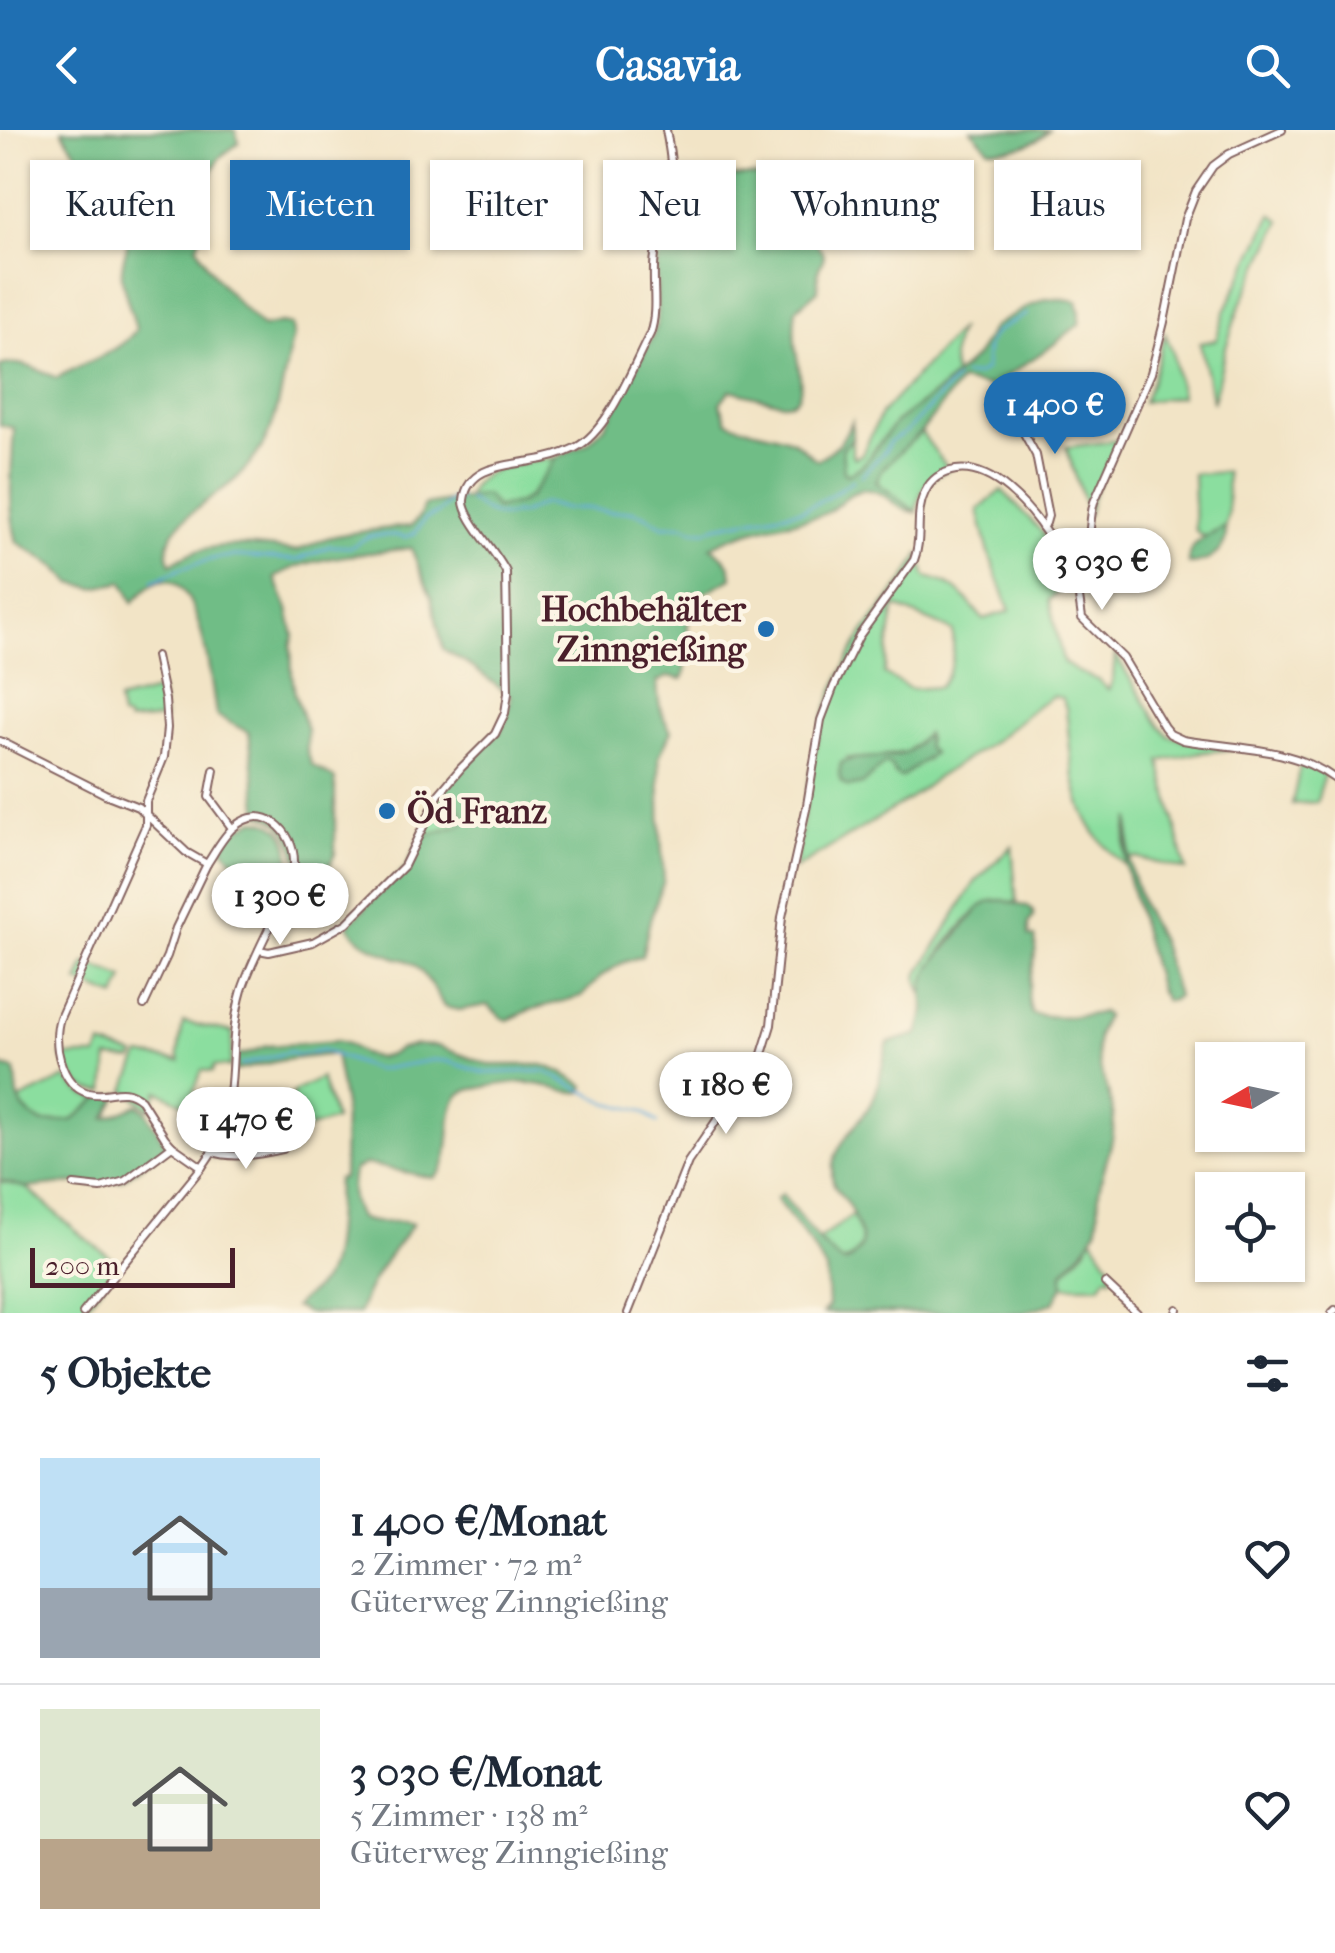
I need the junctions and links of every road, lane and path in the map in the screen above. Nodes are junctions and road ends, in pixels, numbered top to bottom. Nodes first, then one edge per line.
1 (666, 130) edge
2 (1282, 130) edge
3 (1000, 390) dead end
4 (1042, 527) junction
5 (1076, 569) junction
6 (156, 656) dead end
7 (0, 741) edge
8 (214, 770) dead end
9 (1335, 780) edge
10 (146, 812) junction
11 (232, 828) junction
12 (206, 864) junction
13 (259, 950) junction
14 (144, 1005) dead end
15 (172, 1146) junction
16 (283, 1148) dead end
17 (213, 1152) junction
18 (202, 1167) junction
19 (74, 1185) dead end
20 (1105, 1284) dead end
21 (82, 1313) edge
22 (628, 1313) edge
23 (1136, 1313) edge

1 - 13 street
2 - 5 street
3 - 4 street
4 - 5 street
4 - 22 street
5 - 9 street
6 - 10 street
7 - 10 street
8 - 11 street
10 - 12 street
10 - 15 street
11 - 12 street
11 - 13 street
12 - 14 street
13 - 17 street
15 - 18 street
15 - 19 street
16 - 17 street
17 - 18 street
18 - 21 street
20 - 23 street

